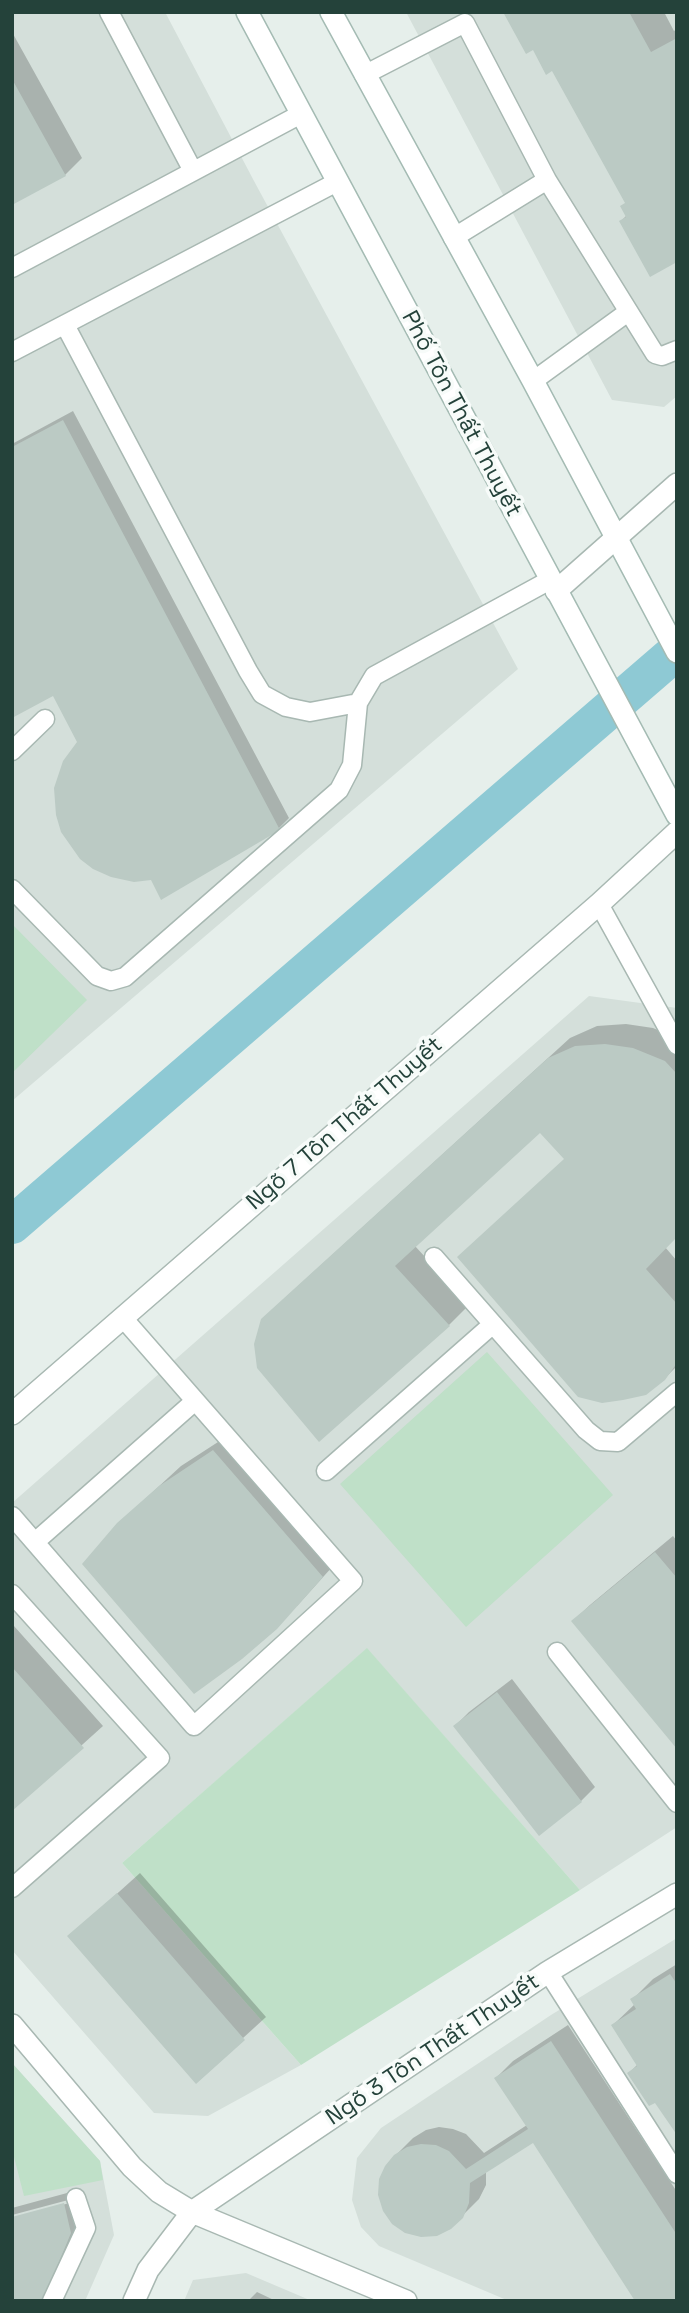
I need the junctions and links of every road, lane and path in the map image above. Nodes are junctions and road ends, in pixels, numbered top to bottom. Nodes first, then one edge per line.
1 (109, 12) edge
2 (247, 12) edge
3 (331, 12) edge
4 (364, 75) junction
5 (301, 114) junction
6 (193, 171) junction
7 (547, 180) junction
8 (337, 182) junction
9 (453, 238) junction
10 (12, 268) edge
11 (628, 312) junction
12 (65, 326) junction
13 (677, 350) edge
14 (14, 354) edge
15 (533, 381) junction
16 (677, 484) edge
17 (616, 540) junction
18 (553, 586) junction
19 (677, 652) edge
20 (358, 703) junction
21 (45, 719) dead end
22 (12, 751) edge
23 (677, 816) edge
24 (677, 832) edge
25 (12, 889) edge
26 (599, 904) junction
27 (677, 1045) edge
28 (435, 1257) dead end
29 (123, 1318) junction
30 (493, 1324) junction
31 (677, 1392) edge
32 (195, 1401) junction
33 (12, 1414) edge
34 (326, 1471) dead end
35 (12, 1516) edge
36 (35, 1542) junction
37 (12, 1594) edge
38 (557, 1651) dead end
39 (677, 1803) edge
40 (12, 1888) edge
41 (677, 1894) edge
42 (548, 1972) junction
43 (12, 2025) edge
44 (677, 2174) edge
45 (76, 2198) dead end
46 (192, 2212) junction
47 (52, 2301) edge
48 (134, 2301) edge
49 (406, 2301) edge

1 - 6 lane
2 - 5 street, Phố Tôn Thất Thuyết
3 - 4 street
4 - 7 lane
4 - 9 street
5 - 6 lane
5 - 8 street, Phố Tôn Thất Thuyết
6 - 10 lane
7 - 9 lane
7 - 11 lane
8 - 12 lane
8 - 18 street, Phố Tôn Thất Thuyết
9 - 15 street
11 - 13 lane
11 - 15 lane
12 - 14 lane
12 - 20 lane
15 - 17 street
16 - 17 street
17 - 18 street
17 - 19 street
18 - 20 lane
18 - 23 street, Phố Tôn Thất Thuyết
20 - 25 lane
21 - 22 lane
24 - 26 street, Ngõ 7 Tôn Thất Thuyết
26 - 27 lane
26 - 29 street, Ngõ 7 Tôn Thất Thuyết
28 - 30 lane
29 - 32 lane
29 - 33 street, Ngõ 7 Tôn Thất Thuyết
30 - 31 lane
30 - 34 lane
32 - 36 lane
32 - 36 lane
35 - 36 lane
37 - 40 lane
38 - 39 lane
41 - 42 street, Ngõ 3 Tôn Thất Thuyết
42 - 44 lane
42 - 46 street, Ngõ 3 Tôn Thất Thuyết
43 - 46 street
45 - 47 lane
46 - 48 street, Ngõ 3 Tôn Thất Thuyết
46 - 49 street

